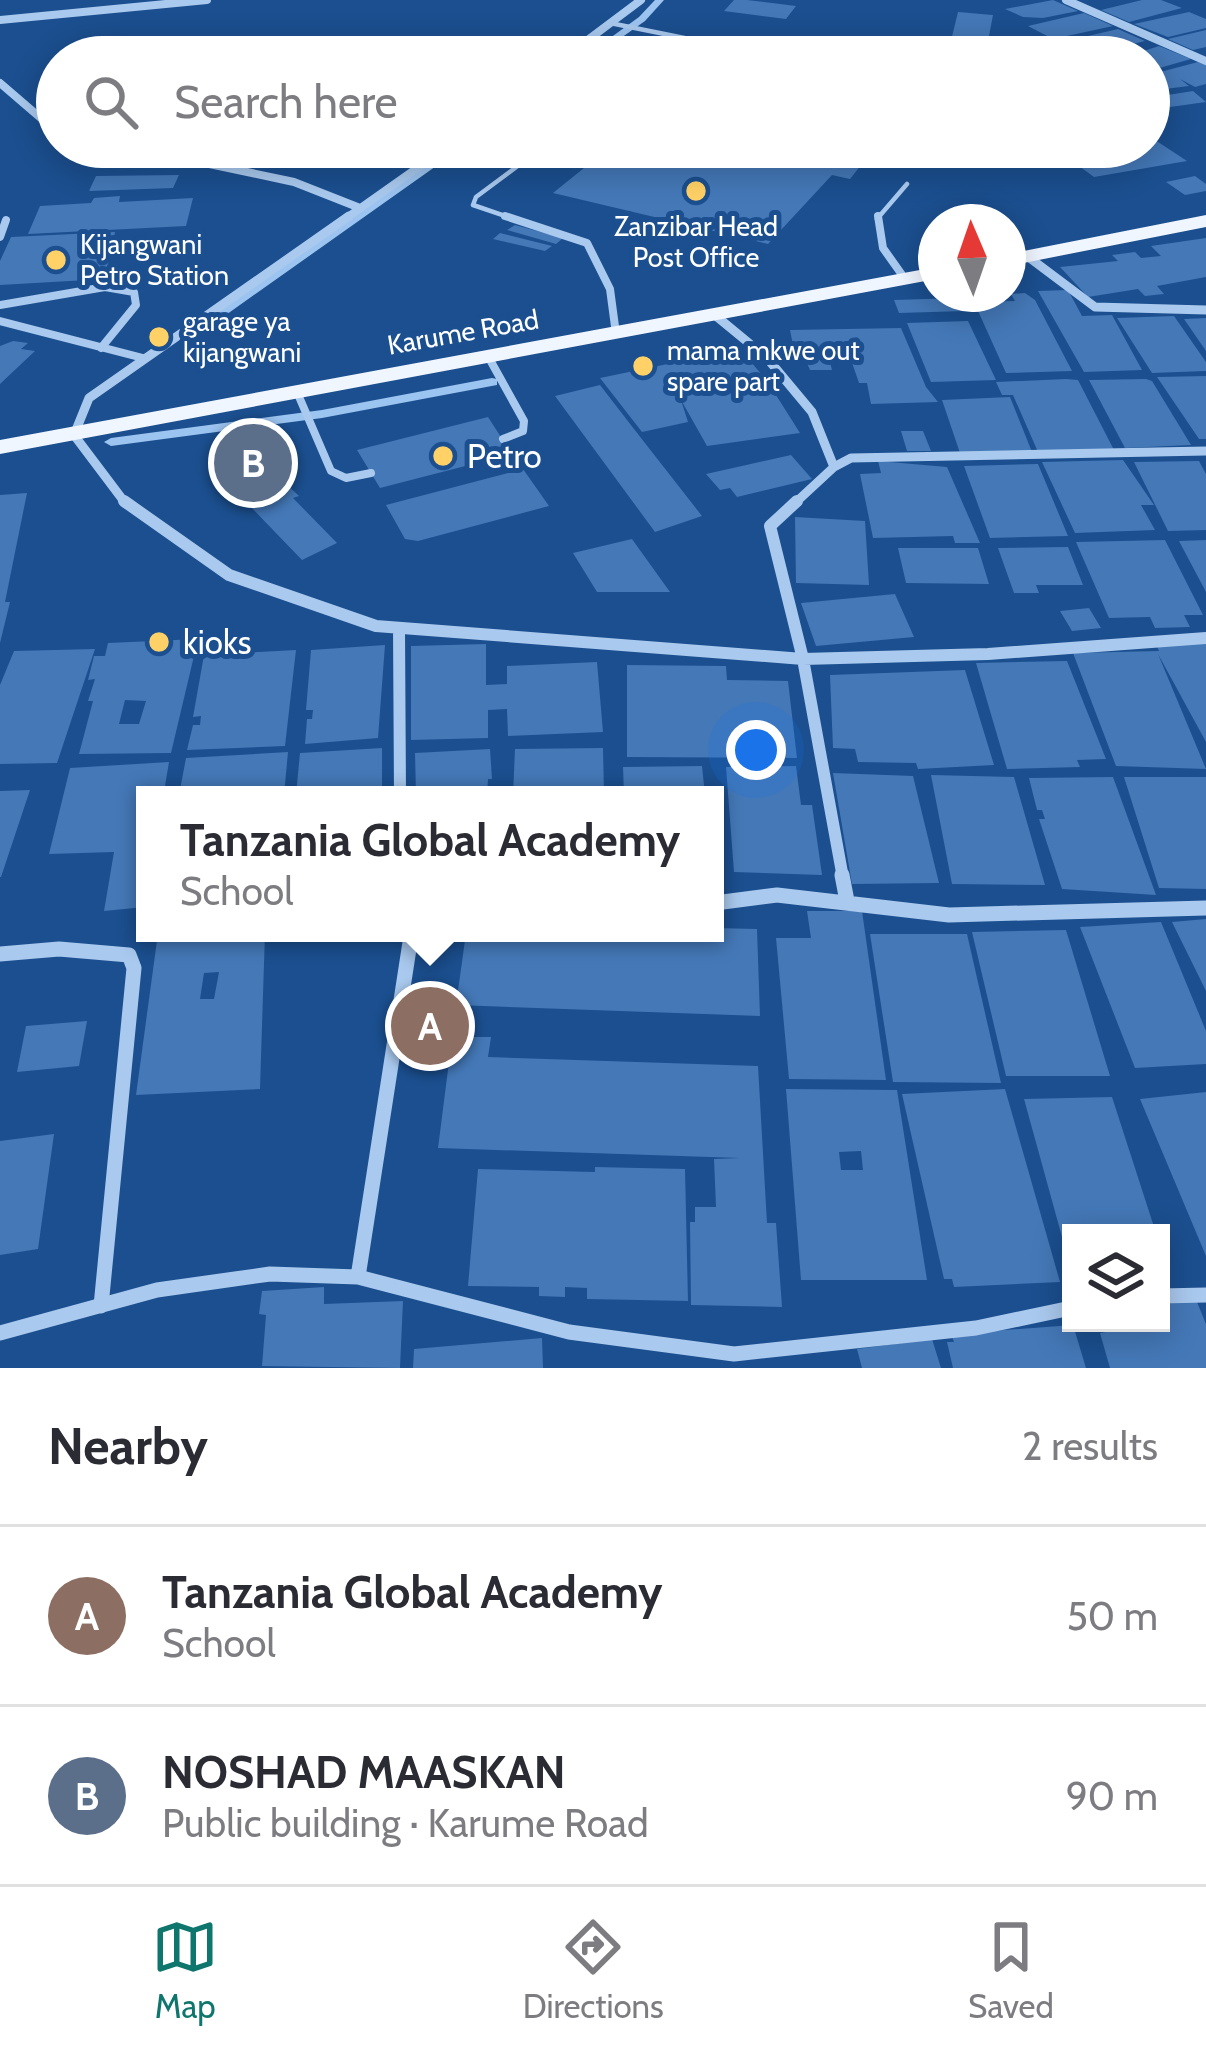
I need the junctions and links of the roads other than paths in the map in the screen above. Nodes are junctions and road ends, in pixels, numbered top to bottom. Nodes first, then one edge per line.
1 (207, 0) edge
2 (640, 0) edge
3 (1066, 0) edge
4 (0, 20) edge
5 (610, 23) junction
6 (593, 36) edge
7 (674, 36) edge
8 (1147, 36) edge
9 (1170, 46) edge
10 (1206, 62) edge
11 (0, 83) edge
12 (36, 114) edge
13 (228, 168) edge
14 (417, 168) edge
15 (514, 168) edge
16 (908, 184) dead end
17 (361, 208) junction
18 (6, 220) dead end
19 (1206, 221) edge
20 (0, 237) edge
21 (1026, 256) edge
22 (1026, 263) edge
23 (918, 276) edge
24 (904, 279) junction
25 (0, 305) edge
26 (1206, 310) edge
27 (716, 316) junction
28 (0, 321) edge
29 (616, 334) junction
30 (101, 348) junction
31 (143, 358) junction
32 (489, 358) junction
33 (300, 400) junction
34 (74, 434) junction
35 (503, 439) dead end
36 (0, 447) edge
37 (1206, 451) edge
38 (834, 467) junction
39 (371, 473) dead end
40 (399, 629) junction
41 (1206, 638) edge
42 (802, 658) junction
43 (400, 786) edge
44 (848, 901) junction
45 (724, 902) edge
46 (1206, 908) edge
47 (411, 942) edge
48 (0, 954) edge
49 (358, 1276) junction
50 (1206, 1295) edge
51 (1170, 1297) edge
52 (101, 1306) junction
53 (1062, 1311) edge
54 (0, 1333) edge

1 - 4 street
2 - 5 street
3 - 8 street
5 - 6 street
5 - 7 lane
9 - 10 street
11 - 12 street
13 - 17 street
14 - 17 street
15 - 29 lane
16 - 24 lane
17 - 31 street
18 - 20 lane
19 - 21 main road
22 - 26 street
23 - 24 main road, Karume Road
24 - 27 main road, Karume Road
25 - 30 lane
27 - 29 main road, Karume Road
27 - 38 street
28 - 30 lane
29 - 32 main road, Karume Road
30 - 31 lane
31 - 34 street
32 - 33 main road, Karume Road
32 - 35 lane
33 - 34 main road, Karume Road
33 - 39 lane
34 - 36 main road, Karume Road
34 - 40 street
37 - 38 street
38 - 42 street
40 - 42 street
40 - 43 street
41 - 42 street
42 - 44 street
44 - 45 street
44 - 46 street
47 - 49 street
48 - 52 street
49 - 52 street
49 - 53 street
50 - 51 street
52 - 54 street

